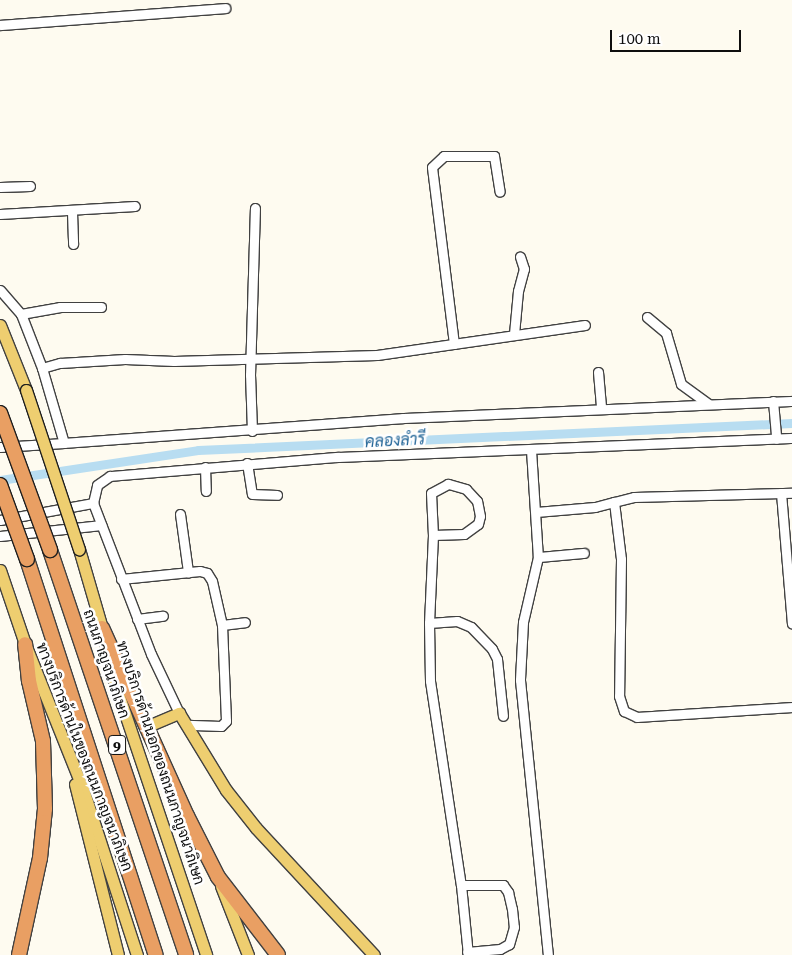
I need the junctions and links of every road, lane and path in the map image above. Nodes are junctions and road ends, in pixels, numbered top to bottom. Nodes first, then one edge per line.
1 (225, 8) dead end
2 (0, 25) edge
3 (30, 186) dead end
4 (0, 187) edge
5 (500, 192) dead end
6 (135, 206) dead end
7 (255, 208) dead end
8 (72, 212) junction
9 (0, 214) edge
10 (73, 244) dead end
11 (520, 257) dead end
12 (0, 290) edge
13 (101, 307) dead end
14 (21, 314) junction
15 (647, 318) dead end
16 (0, 325) edge
17 (585, 326) dead end
18 (514, 334) junction
19 (454, 344) junction
20 (251, 359) junction
21 (42, 368) junction
22 (598, 372) dead end
23 (792, 401) edge
24 (709, 404) junction
25 (773, 406) junction
26 (601, 409) junction
27 (0, 413) edge
28 (252, 431) junction
29 (775, 436) junction
30 (792, 438) edge
31 (68, 443) junction
32 (0, 448) edge
33 (531, 450) junction
34 (247, 463) junction
35 (205, 467) junction
36 (0, 485) edge
37 (206, 491) dead end
38 (781, 493) junction
39 (792, 493) edge
40 (277, 495) dead end
41 (614, 502) junction
42 (93, 503) junction
43 (536, 512) junction
44 (180, 514) dead end
45 (0, 520) edge
46 (101, 525) junction
47 (433, 535) junction
48 (0, 536) edge
49 (584, 553) dead end
50 (538, 557) junction
51 (0, 570) edge
52 (188, 572) junction
53 (121, 579) junction
54 (163, 616) dead end
55 (137, 619) junction
56 (245, 622) dead end
57 (429, 623) junction
58 (792, 624) edge
59 (222, 625) junction
60 (102, 628) junction
61 (25, 644) junction
62 (792, 707) edge
63 (179, 713) junction
64 (504, 716) dead end
65 (186, 725) junction
66 (148, 726) junction
67 (72, 765) junction
68 (218, 877) junction
69 (461, 885) junction
70 (155, 952) edge
71 (467, 954) edge
72 (19, 955) edge
73 (118, 955) edge
74 (137, 955) edge
75 (186, 955) edge
76 (206, 955) edge
77 (248, 955) edge
78 (278, 955) edge
79 (374, 955) edge
80 (548, 955) edge

1 - 2 street
3 - 4 street
5 - 19 street
6 - 8 street
7 - 20 street
8 - 9 street
8 - 10 street
11 - 18 street
12 - 14 street
13 - 14 street
14 - 21 street
15 - 24 street
16 - 60 main road, ทางบริการด้านนอกของถนนกาญจนาภิเษก, bridge
17 - 18 street
18 - 19 street
19 - 20 street
20 - 21 street
20 - 28 street
21 - 31 street
22 - 26 street
23 - 25 street
24 - 25 street
24 - 26 street
25 - 29 street
26 - 28 street
27 - 75 highway, ถนนกาญจนาภิเษก / 9, bridge
28 - 31 street
29 - 30 street
29 - 33 street
31 - 32 street
33 - 34 street
33 - 43 street
34 - 35 street
34 - 40 street
35 - 37 street
35 - 42 street
36 - 70 highway, 9, bridge
38 - 39 street
38 - 41 street
38 - 58 street
41 - 43 street
41 - 62 street
42 - 45 street
42 - 46 street
43 - 50 street
44 - 52 street
46 - 48 street
46 - 53 street
47 - 47 street
47 - 57 street
49 - 50 street
50 - 80 street
51 - 61 main road, ทางบริการด้านในของถนนกาญจนาภิเษก
52 - 53 street
52 - 59 street
53 - 55 street
54 - 55 street
55 - 63 street
56 - 59 street
57 - 64 street
57 - 69 street
59 - 65 street
60 - 66 highway
60 - 76 main road, ทางบริการด้านนอกของถนนกาญจนาภิเษก
61 - 67 main road, ทางบริการด้านในของถนนกาญจนาภิเษก
61 - 72 highway
63 - 65 main road
63 - 66 main road
65 - 79 main road
66 - 68 highway
67 - 73 main road
67 - 74 main road, ทางบริการด้านในของถนนกาญจนาภิเษก
68 - 77 main road
68 - 78 highway
69 - 71 street
69 - 71 street

